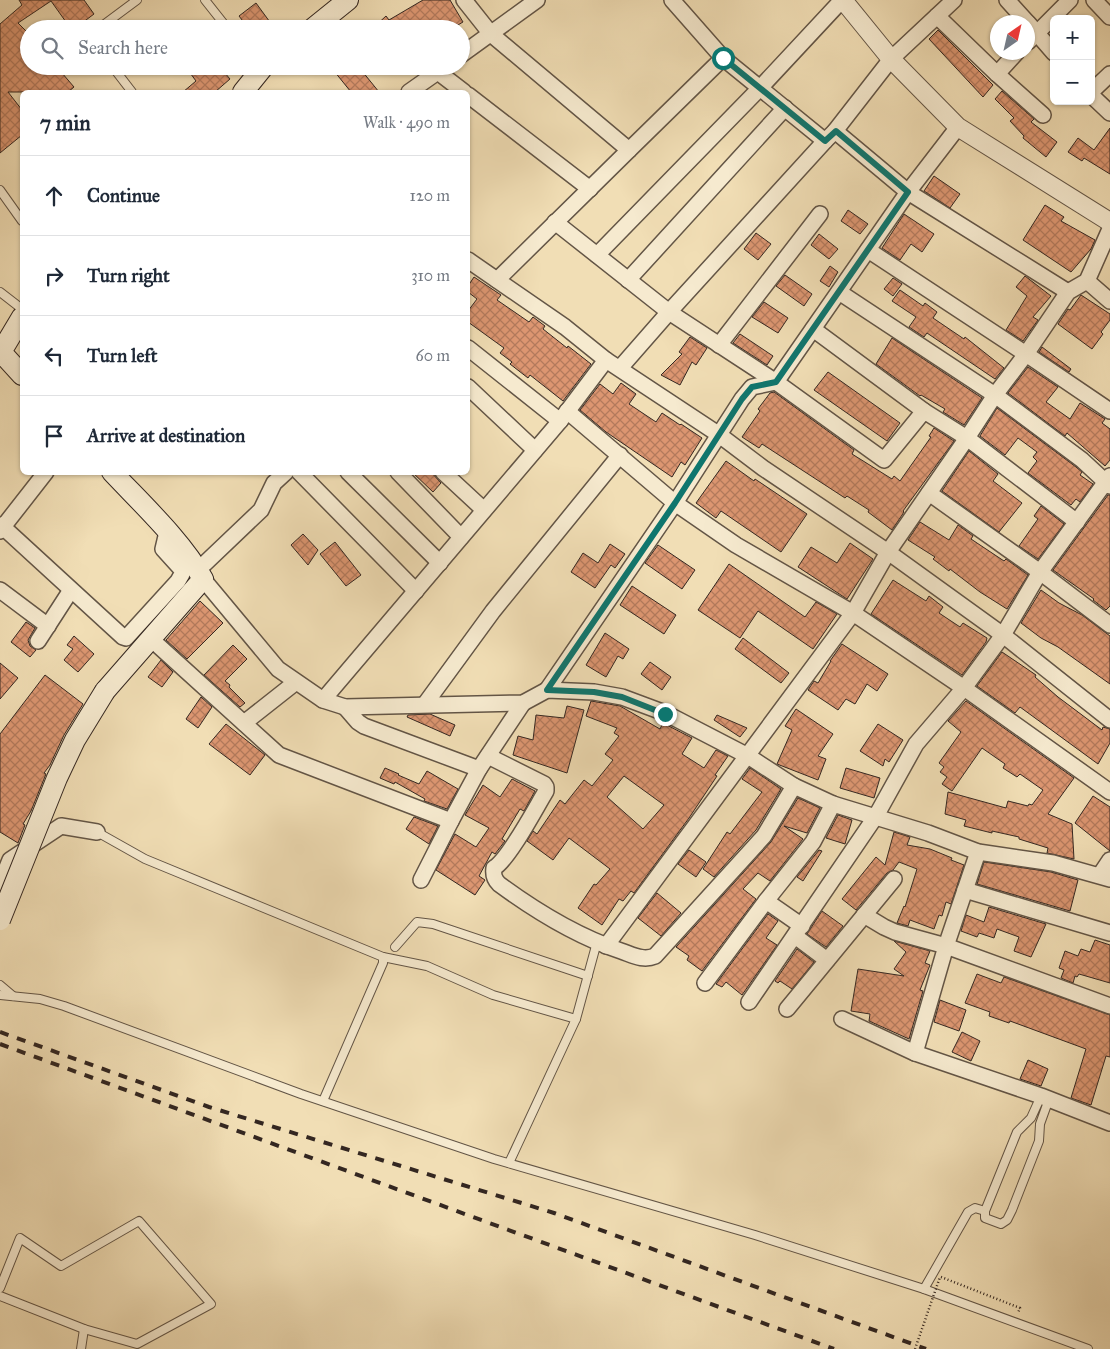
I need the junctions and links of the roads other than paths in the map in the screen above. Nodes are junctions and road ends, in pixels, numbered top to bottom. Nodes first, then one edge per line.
1 (137, 0) edge
2 (205, 0) edge
3 (348, 0) edge
4 (464, 0) edge
5 (538, 0) edge
6 (672, 0) edge
7 (843, 0) edge
8 (954, 0) edge
9 (1007, 0) edge
10 (1070, 0) edge
11 (1094, 0) edge
12 (1018, 15) edge
13 (938, 16) junction
14 (1110, 18) edge
15 (110, 20) edge
16 (221, 20) edge
17 (323, 20) edge
18 (1035, 26) edge
19 (492, 34) junction
20 (1035, 35) edge
21 (470, 49) edge
22 (1050, 49) edge
23 (723, 58) junction
24 (891, 59) junction
25 (1010, 60) edge
26 (997, 74) junction
27 (1110, 74) edge
28 (119, 75) edge
29 (257, 75) edge
30 (433, 75) edge
31 (448, 75) edge
32 (760, 88) junction
33 (130, 90) edge
34 (246, 90) edge
35 (412, 90) edge
36 (462, 90) edge
37 (1095, 90) edge
38 (470, 97) edge
39 (1095, 98) edge
40 (785, 108) junction
41 (1110, 113) edge
42 (1044, 115) dead end
43 (958, 126) junction
44 (830, 136) junction
45 (629, 150) junction
46 (590, 189) junction
47 (0, 190) edge
48 (908, 192) junction
49 (820, 214) dead end
50 (20, 218) edge
51 (1109, 221) edge
52 (555, 222) junction
53 (868, 250) junction
54 (596, 255) junction
55 (470, 261) edge
56 (498, 280) junction
57 (628, 280) junction
58 (1087, 281) junction
59 (0, 292) edge
60 (839, 292) junction
61 (1068, 292) junction
62 (1110, 301) edge
63 (20, 307) edge
64 (668, 312) junction
65 (20, 320) edge
66 (813, 329) junction
67 (720, 345) junction
68 (470, 352) edge
69 (1, 353) edge
70 (1026, 354) junction
71 (606, 360) junction
72 (620, 368) junction
73 (20, 373) edge
74 (776, 382) junction
75 (470, 389) edge
76 (995, 395) junction
77 (924, 411) junction
78 (1110, 411) edge
79 (564, 416) junction
80 (718, 434) junction
81 (967, 438) junction
82 (535, 450) junction
83 (620, 455) junction
84 (44, 475) edge
85 (115, 475) edge
86 (283, 475) edge
87 (302, 475) edge
88 (351, 475) edge
89 (401, 475) edge
90 (446, 475) edge
91 (1108, 482) edge
92 (929, 493) junction
93 (675, 503) junction
94 (484, 510) junction
95 (1078, 522) junction
96 (1, 528) edge
97 (167, 532) junction
98 (461, 537) junction
99 (888, 552) junction
100 (440, 563) junction
101 (1040, 572) junction
102 (201, 575) junction
103 (0, 590) edge
104 (71, 590) junction
105 (416, 591) junction
106 (853, 612) junction
107 (1110, 625) edge
108 (48, 626) junction
109 (1003, 635) junction
110 (151, 639) junction
111 (38, 641) dead end
112 (296, 682) junction
113 (964, 688) junction
114 (547, 690) junction
115 (324, 700) junction
116 (523, 703) junction
117 (425, 704) junction
118 (345, 707) junction
119 (1110, 720) edge
120 (244, 723) junction
121 (488, 756) junction
122 (748, 756) junction
123 (478, 770) junction
124 (794, 786) junction
125 (1110, 792) edge
126 (832, 804) junction
127 (876, 816) junction
128 (451, 821) junction
129 (97, 832) joint
130 (978, 852) junction
131 (1110, 860) edge
132 (1105, 877) edge
133 (894, 879) dead end
134 (422, 880) dead end
135 (0, 885) edge
136 (965, 890) junction
137 (766, 901) junction
138 (864, 915) junction
139 (0, 920) edge
140 (798, 931) junction
141 (1110, 933) edge
142 (602, 944) junction
143 (946, 946) junction
144 (395, 948) dead end
145 (384, 957) junction
146 (828, 960) junction
147 (588, 976) junction
148 (705, 983) dead end
149 (0, 985) edge
150 (0, 995) edge
151 (13, 996) junction
152 (749, 1002) dead end
153 (1110, 1006) edge
154 (787, 1009) dead end
155 (576, 1019) junction
156 (842, 1019) dead end
157 (914, 1052) junction
158 (1045, 1098) junction
159 (323, 1101) junction
160 (1110, 1123) edge
161 (509, 1163) junction
162 (985, 1211) junction
163 (0, 1288) edge
164 (924, 1289) junction
165 (0, 1296) edge
166 (84, 1329) junction
167 (81, 1349) edge
168 (1088, 1349) edge

1 - 15 lane
2 - 16 lane
3 - 17 main road
4 - 19 street
5 - 19 street
6 - 23 street
7 - 24 street
7 - 32 street
8 - 13 street
9 - 12 street
10 - 18 street
11 - 14 street
13 - 24 street
13 - 26 street
19 - 21 street
19 - 45 street
20 - 22 street
23 - 32 street
23 - 45 street
24 - 43 street
24 - 44 street
25 - 26 street
26 - 42 street
27 - 37 street
28 - 33 lane
29 - 34 main road
30 - 35 street
31 - 36 street
32 - 40 street
32 - 54 street
38 - 46 street
39 - 41 street
40 - 44 street
40 - 57 street
43 - 48 street
43 - 51 street
44 - 48 street
44 - 64 street
45 - 46 street
46 - 52 street
47 - 50 lane
48 - 53 street
48 - 61 street
49 - 67 street
51 - 58 street
52 - 54 street
52 - 56 street
53 - 60 street
53 - 70 street
54 - 57 street
55 - 56 street
56 - 71 street
57 - 64 street
58 - 61 street
58 - 62 street
59 - 63 lane
60 - 66 street
60 - 76 street
61 - 70 street
64 - 67 street
64 - 72 street
65 - 69 main road
66 - 74 street
66 - 77 street
67 - 74 street
68 - 79 street
69 - 73 main road
70 - 76 street
70 - 78 street
71 - 72 street
71 - 79 street
72 - 80 street
74 - 77 street
74 - 80 street
75 - 82 street
76 - 81 street
76 - 91 street
77 - 81 street
79 - 82 street
79 - 83 street
80 - 93 street
80 - 99 street
81 - 92 street
81 - 95 street
82 - 94 street
83 - 93 street
83 - 117 street
84 - 96 street
85 - 97 main road
86 - 102 street
87 - 105 street
88 - 100 street
89 - 98 street
90 - 94 street
91 - 95 street
92 - 99 street
92 - 101 street
93 - 106 street
93 - 114 street
94 - 98 street
95 - 101 street
96 - 104 street
97 - 102 main road
97 - 104 street
98 - 100 street
99 - 106 street
99 - 109 street
100 - 105 street
101 - 107 street
101 - 109 street
102 - 110 main road
102 - 112 street
103 - 108 street
104 - 108 street
105 - 115 street
106 - 113 street
106 - 122 street
108 - 111 street
109 - 113 street
109 - 119 street
110 - 120 street
110 - 139 main road, bridge
112 - 115 street
112 - 120 street
113 - 125 street
113 - 127 street
114 - 116 street
114 - 122 street
115 - 118 street
116 - 117 street
116 - 121 street
117 - 118 street
118 - 123 street
120 - 128 street
121 - 123 street
121 - 142 street
122 - 124 street
122 - 142 street
123 - 128 street
124 - 126 street
124 - 142 street
126 - 127 street
126 - 137 street
127 - 130 street
127 - 140 street
128 - 134 street
129 - 135 street
129 - 145 lane
130 - 132 street
130 - 136 street
131 - 132 street
133 - 138 street
136 - 141 street
136 - 143 street
137 - 140 street
137 - 148 street
138 - 143 street
138 - 146 street
140 - 146 street
140 - 152 street
142 - 147 lane
143 - 153 street
143 - 157 street
144 - 147 lane
145 - 155 lane
145 - 159 lane
146 - 154 street
147 - 155 lane
149 - 151 lane
150 - 151 lane
151 - 159 lane
155 - 161 lane
156 - 157 street
157 - 158 street
158 - 160 street
158 - 162 lane
158 - 162 lane
159 - 161 lane
161 - 164 lane
162 - 164 lane
163 - 166 lane
164 - 168 lane
165 - 166 lane
166 - 167 lane

